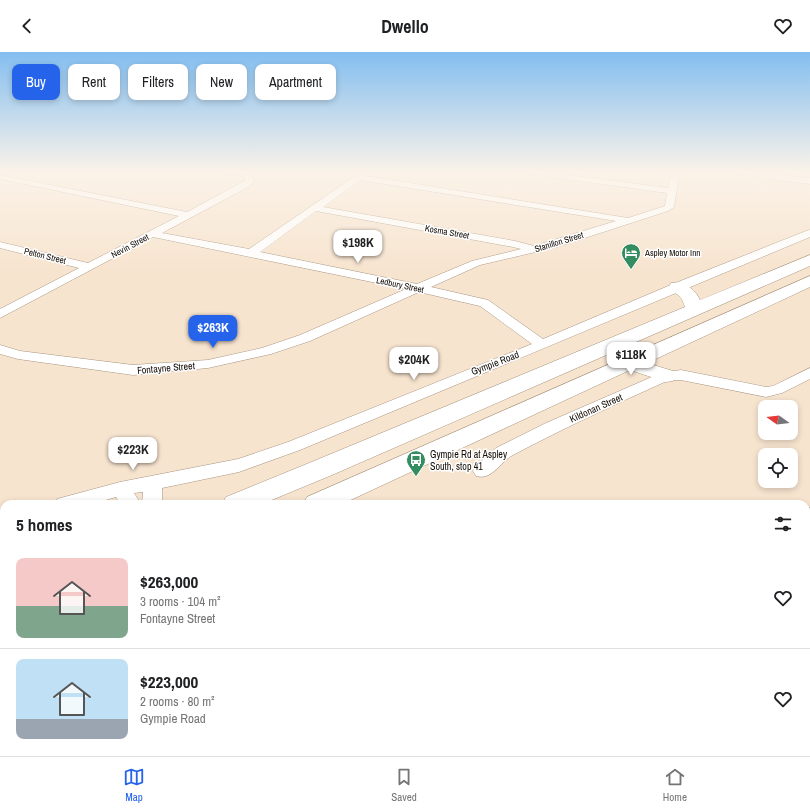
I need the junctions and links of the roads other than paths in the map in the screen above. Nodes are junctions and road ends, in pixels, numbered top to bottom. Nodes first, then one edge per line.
1 (138, 205) edge
2 (207, 205) edge
3 (318, 205) edge
4 (532, 205) edge
5 (669, 205) edge
6 (314, 208) junction
7 (188, 215) junction
8 (627, 220) junction
9 (810, 233) edge
10 (152, 234) junction
11 (0, 245) edge
12 (533, 250) junction
13 (251, 253) junction
14 (810, 260) edge
15 (90, 267) junction
16 (810, 281) edge
17 (677, 287) junction
18 (416, 288) junction
19 (695, 310) junction
20 (0, 314) edge
21 (541, 344) junction
22 (669, 345) junction
23 (0, 349) edge
24 (628, 363) junction
25 (810, 373) edge
26 (674, 375) junction
27 (482, 472) dead end
28 (153, 482) junction
29 (126, 496) edge
30 (95, 500) edge
31 (152, 500) edge
32 (244, 500) edge
33 (325, 500) edge

1 - 7 street
2 - 7 street, Nevin Street
3 - 6 street
4 - 8 street
5 - 8 street, Stanillon Street
6 - 12 street, Kosma Street
6 - 13 street
7 - 10 street, Nevin Street
8 - 12 street, Stanillon Street
9 - 17 street, Gympie Road
10 - 13 street, Ledbury Street
10 - 15 street, Nevin Street
11 - 15 street, Pelton Street
12 - 18 street, Stanillon Street
13 - 18 street, Ledbury Street
14 - 19 highway
15 - 20 street, Nevin Street
16 - 22 highway
17 - 19 highway
17 - 21 street, Gympie Road
18 - 21 street, Ledbury Street
18 - 23 street, Fontayne Street
19 - 32 highway
21 - 28 street, Gympie Road
22 - 24 highway
22 - 26 highway
24 - 26 highway
24 - 33 highway
25 - 26 street
26 - 27 street, Kildonan Street
28 - 29 street, Gympie Road
28 - 31 street
29 - 30 street, Gympie Road

